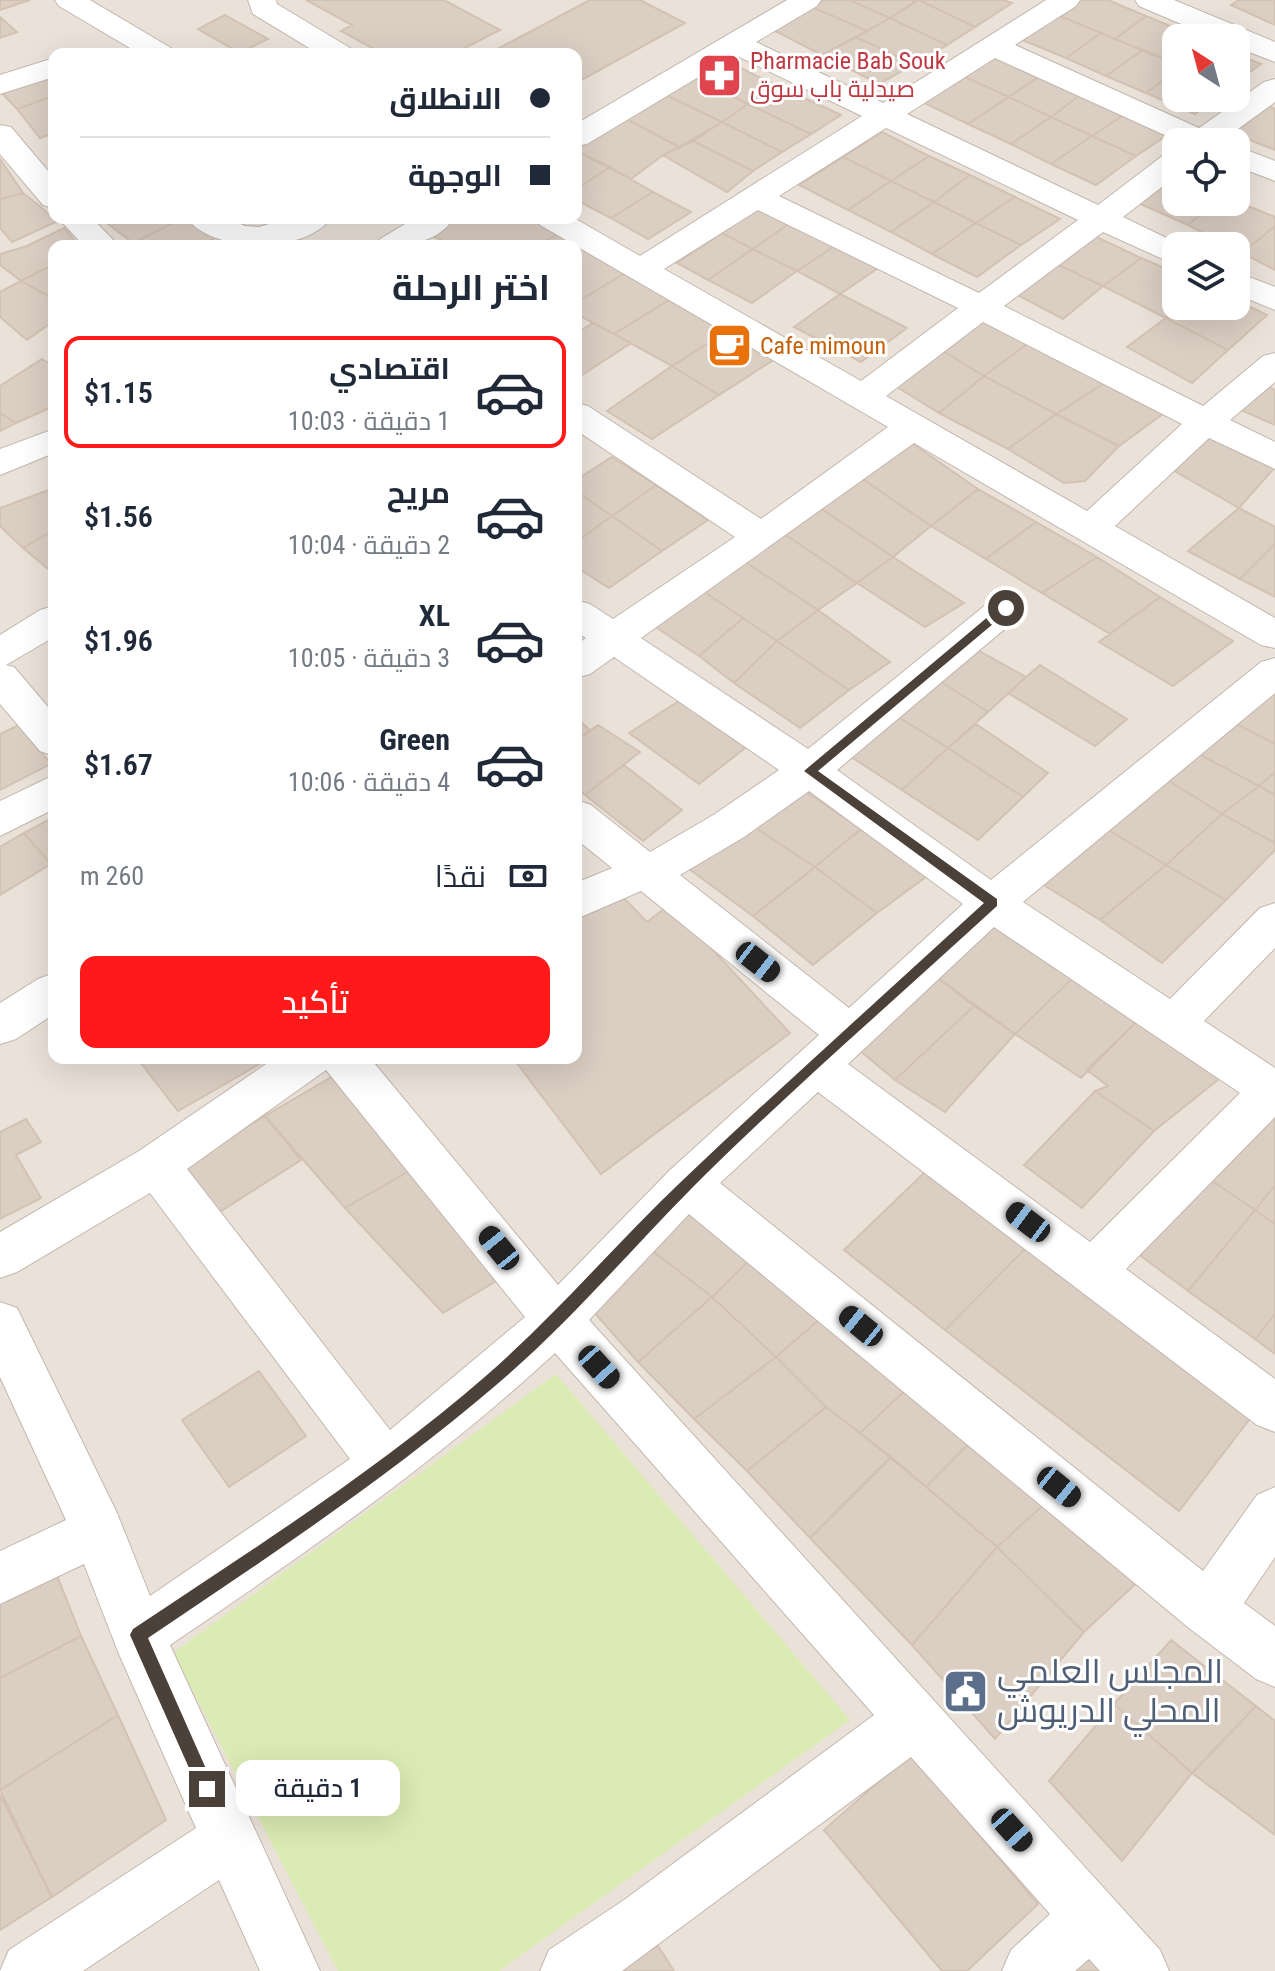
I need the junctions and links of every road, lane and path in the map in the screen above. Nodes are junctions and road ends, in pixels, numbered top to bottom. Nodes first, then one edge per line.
1 (69, 0) edge
2 (262, 0) edge
3 (807, 0) edge
4 (1066, 0) edge
5 (1149, 0) edge
6 (310, 37) junction
7 (734, 43) junction
8 (149, 47) edge
9 (995, 47) junction
10 (128, 48) edge
11 (289, 48) edge
12 (329, 48) edge
13 (1275, 53) edge
14 (48, 69) edge
15 (0, 85) edge
16 (1275, 88) edge
17 (885, 117) junction
18 (1221, 128) edge
19 (1162, 129) edge
20 (582, 133) edge
21 (0, 134) edge
22 (48, 149) edge
23 (20, 159) junction
24 (1250, 161) edge
25 (1162, 172) edge
26 (1275, 172) edge
27 (48, 191) edge
28 (755, 196) junction
29 (1100, 220) junction
30 (80, 224) edge
31 (215, 224) edge
32 (302, 224) edge
33 (427, 224) edge
34 (562, 224) edge
35 (97, 240) edge
36 (401, 240) edge
37 (1162, 249) edge
38 (642, 269) junction
39 (1250, 288) edge
40 (1275, 300) edge
41 (979, 306) junction
42 (1275, 364) edge
43 (864, 396) junction
44 (582, 418) edge
45 (1205, 422) junction
46 (915, 425) junction
47 (48, 443) edge
48 (1275, 457) edge
49 (0, 463) edge
50 (1091, 528) junction
51 (761, 537) junction
52 (1006, 608) dead end
53 (582, 617) edge
54 (48, 623) edge
55 (1275, 635) edge
56 (612, 639) junction
57 (0, 653) edge
58 (582, 660) edge
59 (1275, 672) edge
60 (0, 677) edge
61 (48, 734) edge
62 (810, 771) junction
63 (48, 793) edge
64 (0, 820) edge
65 (582, 821) edge
66 (644, 871) junction
67 (582, 899) edge
68 (992, 903) junction
69 (1269, 936) edge
70 (48, 995) edge
71 (1174, 1024) junction
72 (0, 1026) edge
73 (850, 1034) junction
74 (301, 1064) edge
75 (348, 1064) edge
76 (816, 1065) junction
77 (1274, 1091) edge
78 (156, 1165) junction
79 (687, 1184) junction
80 (0, 1257) edge
81 (1093, 1271) junction
82 (557, 1320) junction
83 (0, 1324) edge
84 (1275, 1409) edge
85 (385, 1464) junction
86 (1275, 1512) edge
87 (98, 1531) junction
88 (0, 1578) edge
89 (1208, 1609) junction
90 (138, 1635) junction
91 (1275, 1660) edge
92 (913, 1721) junction
93 (229, 1840) junction
94 (1090, 1917) junction
95 (30, 1971) edge
96 (290, 1971) edge
97 (570, 1971) edge
98 (1032, 1971) edge
99 (1139, 1971) edge

1 - 8 street
2 - 6 street
3 - 7 street
4 - 9 street
5 - 13 street
6 - 11 street
6 - 12 street
7 - 17 street
7 - 20 street
8 - 10 street
9 - 17 street
9 - 19 street
14 - 15 street
16 - 18 street
17 - 28 street
17 - 29 street
21 - 23 street
22 - 23 street
23 - 27 street
24 - 26 street
25 - 29 street
28 - 38 street
28 - 41 street
29 - 37 street
29 - 41 street
30 - 35 street
31 - 32 street
33 - 36 street
34 - 38 street
38 - 43 street
39 - 40 street
41 - 43 street
41 - 45 street
42 - 45 street
43 - 46 street
44 - 51 street
45 - 48 street
45 - 50 street
46 - 50 street
46 - 51 street
47 - 49 street
50 - 55 street
51 - 56 street
52 - 62 street
53 - 56 street
54 - 57 street
56 - 58 street
56 - 62 street
59 - 68 street
60 - 61 street
62 - 66 street
62 - 68 street
63 - 64 street
65 - 66 street
66 - 67 street
66 - 73 street
68 - 71 street
68 - 73 street
69 - 71 street
70 - 72 street
71 - 77 street
73 - 76 street
74 - 78 street
75 - 82 street
76 - 79 street
76 - 81 street
77 - 81 street
78 - 80 street
78 - 85 street
79 - 82 street
79 - 89 street
81 - 84 street
82 - 85 street
82 - 92 street
83 - 87 street
85 - 90 street
86 - 89 street
87 - 88 street
87 - 90 street
89 - 91 street
90 - 93 street
92 - 94 street
92 - 97 street
93 - 95 street
93 - 96 street
94 - 98 street
94 - 99 street

